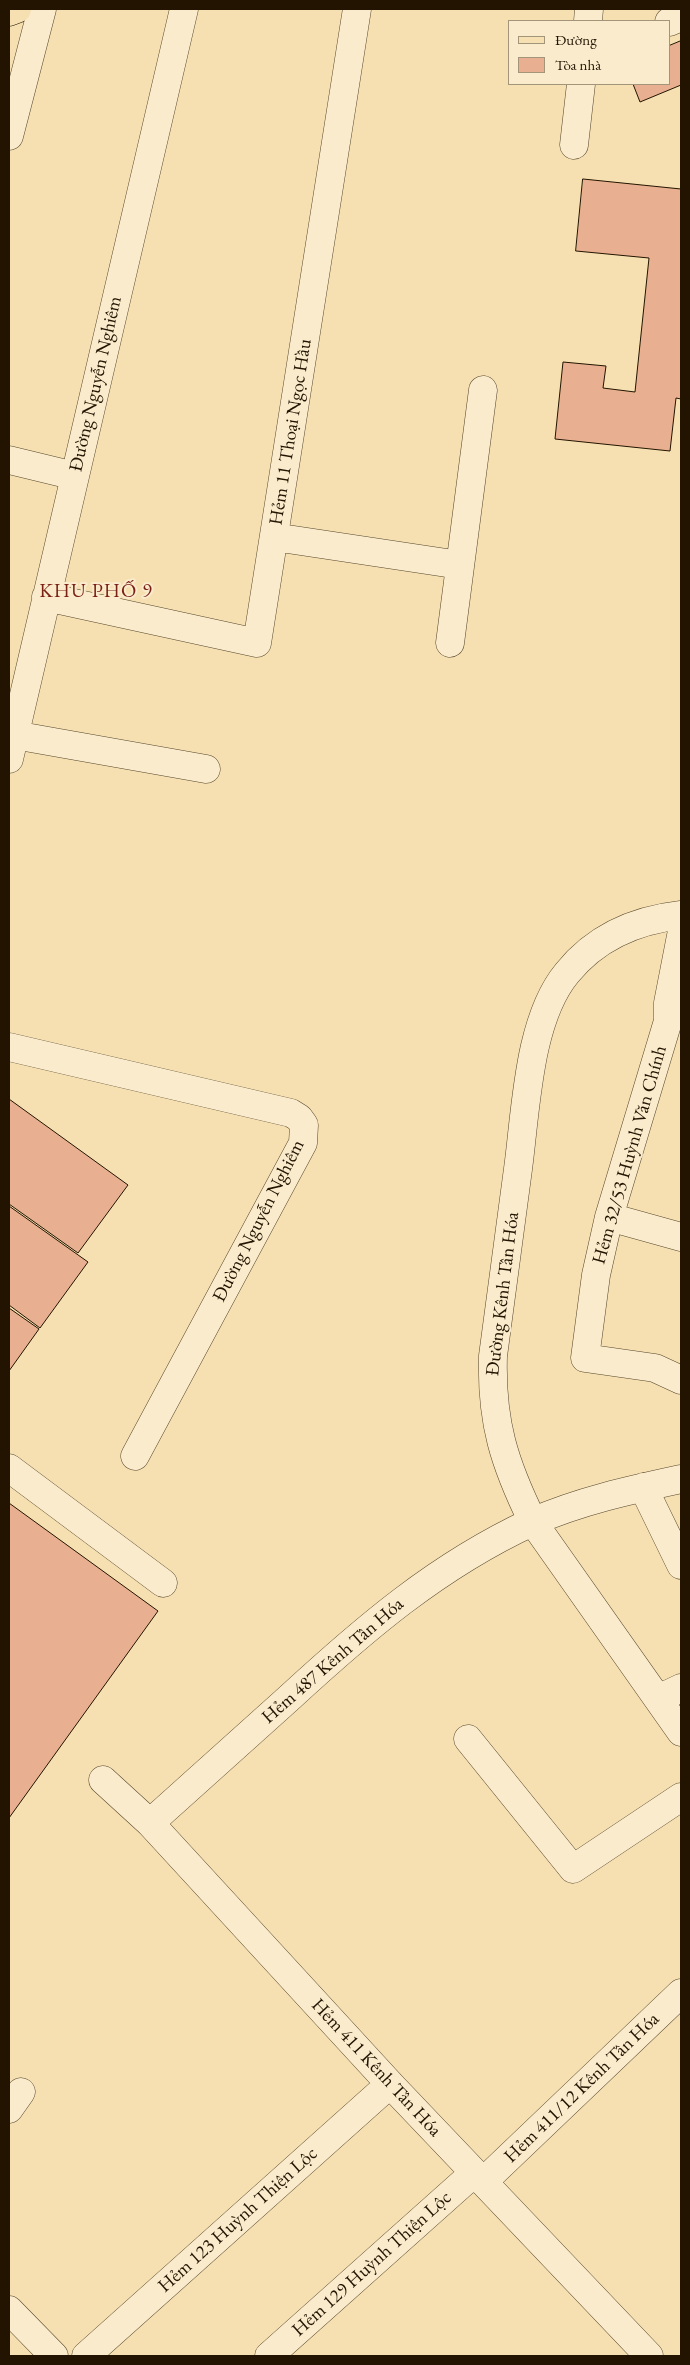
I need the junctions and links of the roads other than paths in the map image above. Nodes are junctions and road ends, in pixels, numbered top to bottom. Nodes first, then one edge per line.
1 (17, 9) edge
2 (42, 9) edge
3 (184, 9) edge
4 (357, 9) edge
5 (9, 12) edge
6 (581, 85) edge
7 (9, 136) edge
8 (574, 144) dead end
9 (483, 390) dead end
10 (9, 460) edge
11 (75, 476) junction
12 (274, 537) junction
13 (460, 565) junction
14 (46, 597) junction
15 (450, 643) dead end
16 (12, 747) edge
17 (206, 769) dead end
18 (681, 915) edge
19 (680, 947) edge
20 (9, 1047) edge
21 (671, 1049) edge
22 (609, 1217) junction
23 (681, 1237) edge
24 (681, 1380) edge
25 (135, 1456) dead end
26 (9, 1468) edge
27 (681, 1479) edge
28 (643, 1487) junction
29 (533, 1522) junction
30 (681, 1565) edge
31 (163, 1583) dead end
32 (670, 1694) edge
33 (681, 1732) edge
34 (468, 1739) dead end
35 (103, 1780) dead end
36 (681, 1797) edge
37 (150, 1824) junction
38 (681, 1993) edge
39 (390, 2084) junction
40 (478, 2177) junction
41 (9, 2310) edge
42 (54, 2356) edge
43 (86, 2356) edge
44 (269, 2356) edge
45 (649, 2356) edge

1 - 5 main road
2 - 7 street
3 - 11 street, Đường Nguyễn Nghiêm
4 - 12 street, Hẻm 11 Thoại Ngọc Hầu
6 - 8 street
9 - 13 street
10 - 11 street
11 - 14 street, Đường Nguyễn Nghiêm
12 - 13 street
12 - 14 street, Hẻm 11 Thoại Ngọc Hầu
13 - 15 street
14 - 16 street, Đường Nguyễn Nghiêm
16 - 17 street
18 - 29 street, Đường Kênh Tân Hóa
19 - 21 street, Hẻm 32/53 Huỳnh Văn Chính
20 - 25 street, Đường Nguyễn Nghiêm
21 - 22 street, Hẻm 32/53 Huỳnh Văn Chính
22 - 23 street
22 - 24 street, Hẻm 32/53 Huỳnh Văn Chính
26 - 31 street
27 - 28 street, Hẻm 487 Kênh Tân Hóa
28 - 29 street, Hẻm 487 Kênh Tân Hóa
28 - 30 street
29 - 32 street, Đường Kênh Tân Hóa
29 - 37 street, Hẻm 487 Kênh Tân Hóa
32 - 33 street, Đường Kênh Tân Hóa
34 - 36 street
35 - 37 street, Hẻm 411 Kênh Tân Hóa
37 - 39 street, Hẻm 411 Kênh Tân Hóa
38 - 40 street, Hẻm 411/12 Kênh Tân Hóa
39 - 40 street, Hẻm 411 Kênh Tân Hóa
39 - 43 street, Hẻm 123 Huỳnh Thiện Lộc
40 - 44 street, Hẻm 129 Huỳnh Thiện Lộc
40 - 45 street, Hẻm 411 Kênh Tân Hóa
41 - 42 street

